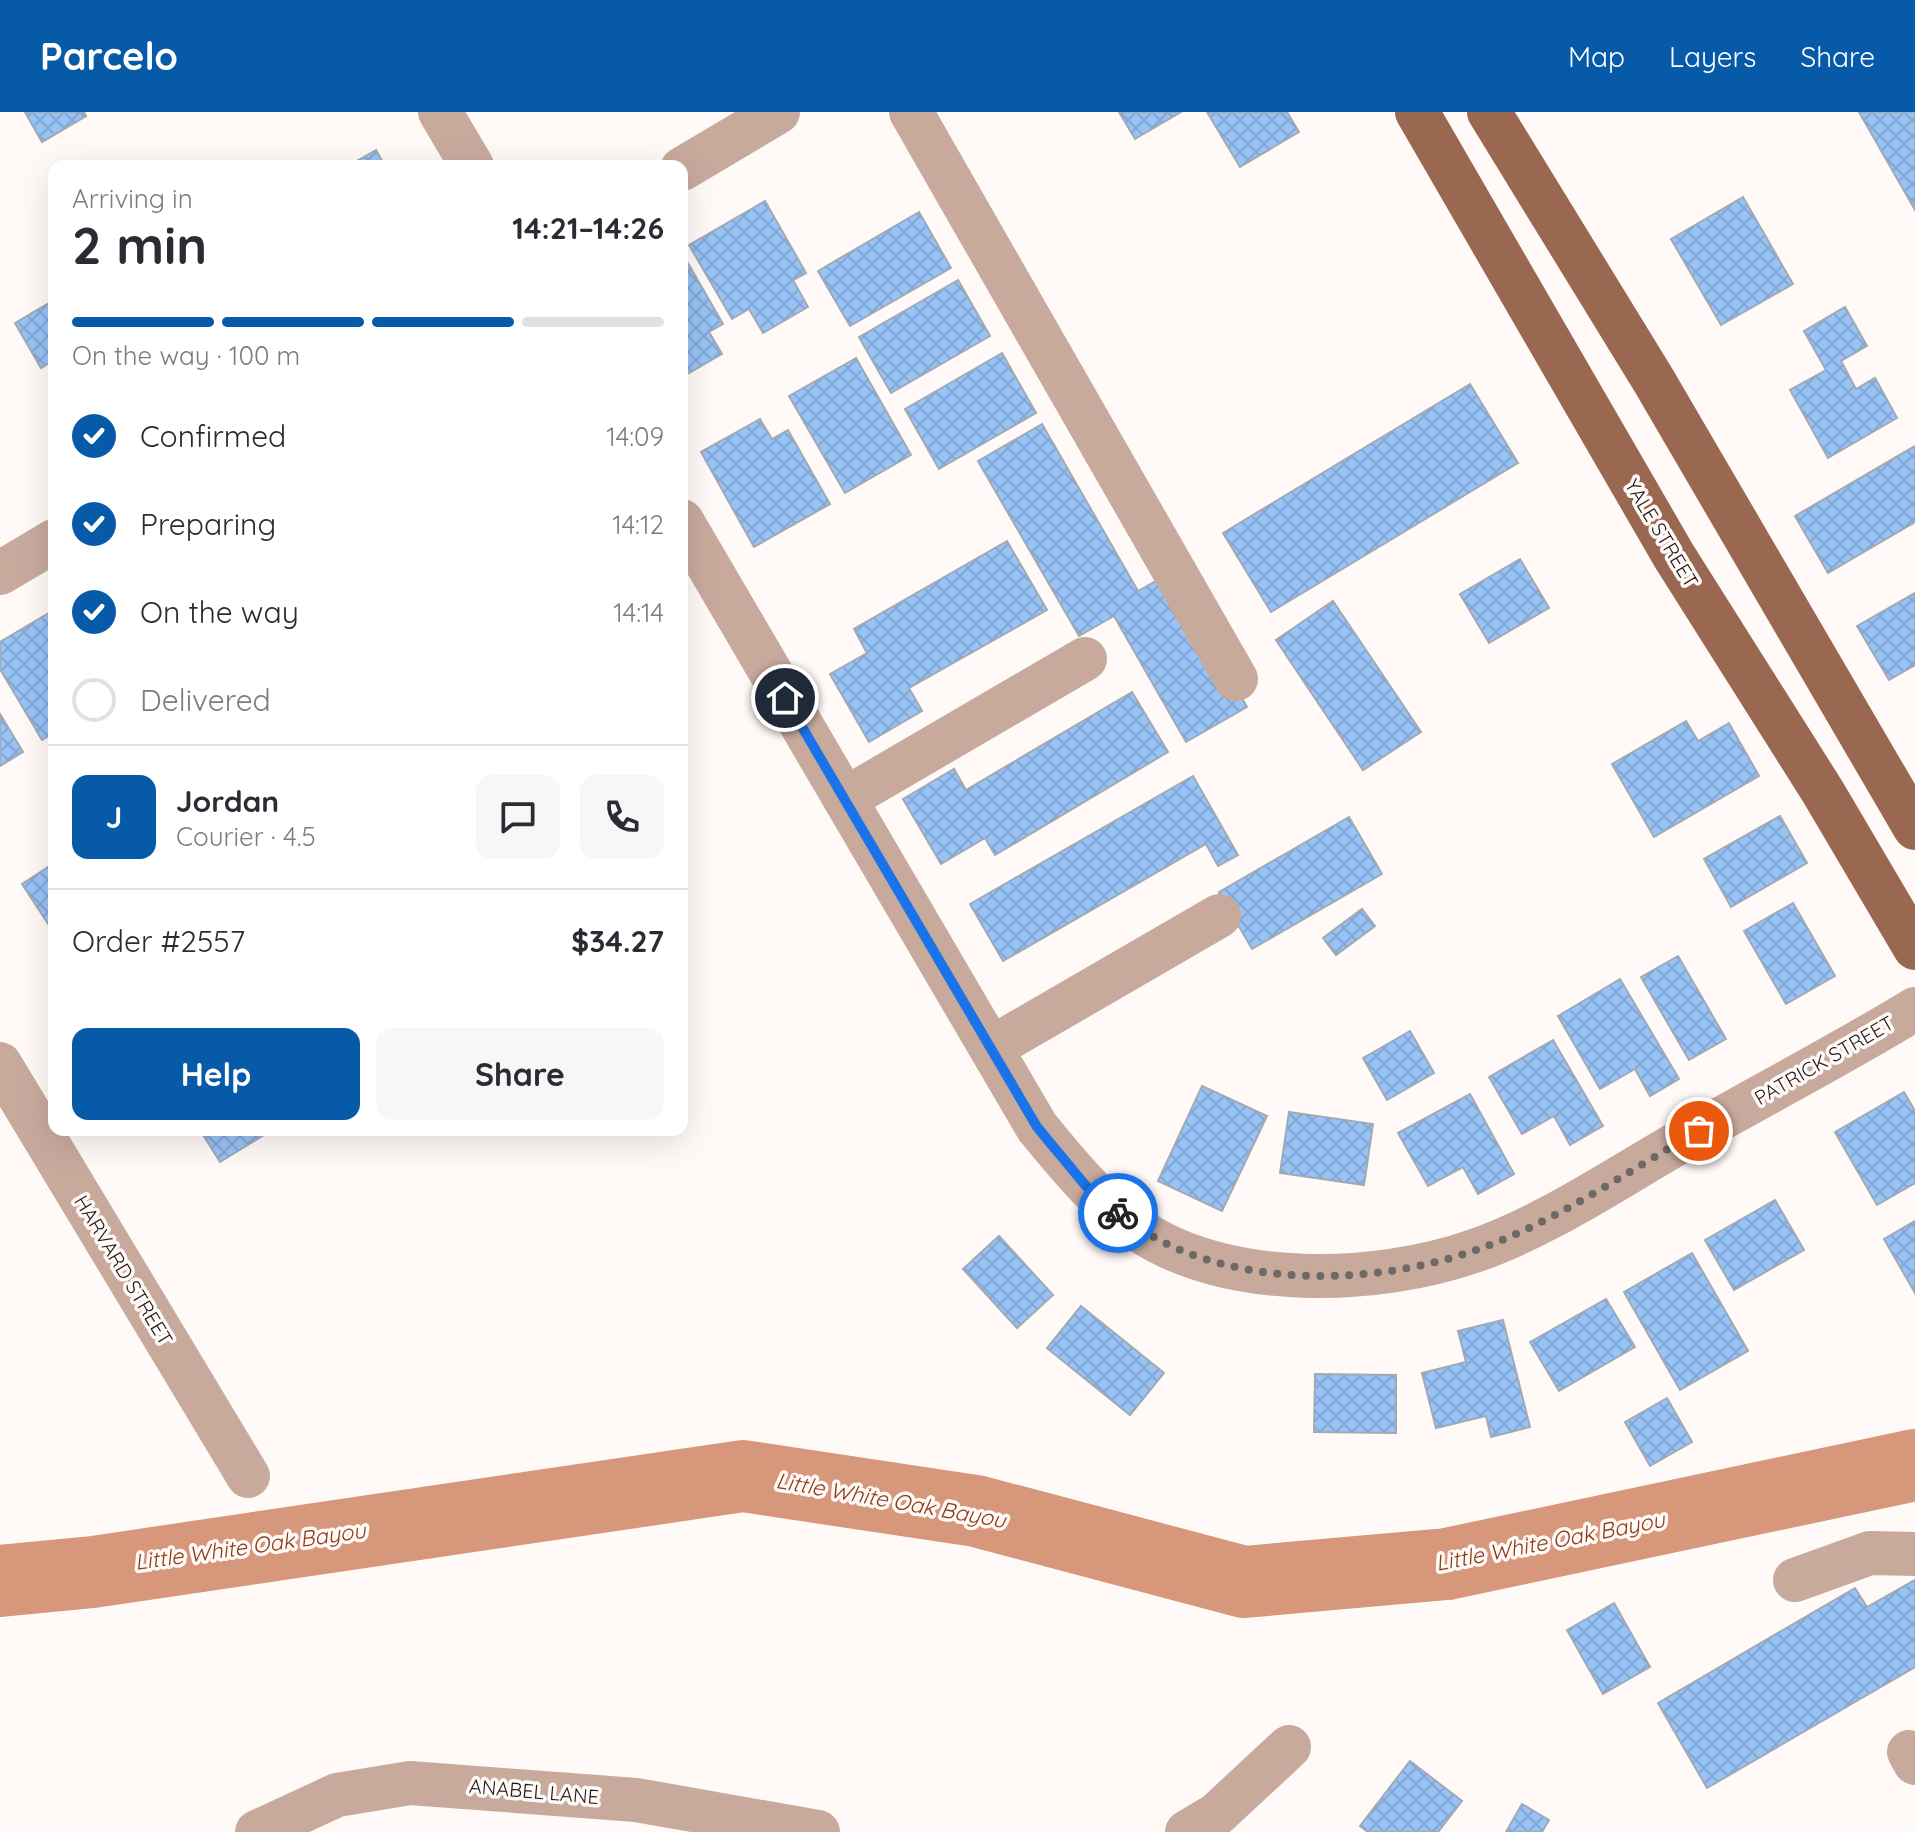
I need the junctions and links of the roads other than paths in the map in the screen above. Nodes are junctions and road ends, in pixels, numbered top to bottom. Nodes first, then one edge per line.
1 (440, 112) edge
2 (778, 112) edge
3 (911, 112) edge
4 (1417, 112) edge
5 (1489, 112) edge
6 (468, 160) edge
7 (688, 165) edge
8 (1654, 381) junction
9 (1593, 416) junction
10 (688, 531) edge
11 (48, 545) edge
12 (0, 573) edge
13 (1085, 659) dead end
14 (1236, 679) dead end
15 (845, 799) junction
16 (1915, 828) edge
17 (1219, 916) dead end
18 (1915, 948) edge
19 (1915, 1009) edge
20 (993, 1047) junction
21 (0, 1064) edge
22 (248, 1476) dead end
23 (1915, 1554) edge
24 (1795, 1580) dead end
25 (1289, 1747) dead end
26 (257, 1832) edge
27 (818, 1832) edge
28 (1187, 1832) edge

1 - 6 street
2 - 7 street
3 - 14 street
4 - 9 main road, YALE STREET
5 - 8 main road
8 - 9 main road
8 - 16 main road
9 - 18 main road, YALE STREET
10 - 15 street, PATRICK STREET
11 - 12 street
13 - 15 street
15 - 20 street, PATRICK STREET
17 - 20 street
19 - 20 street, PATRICK STREET
21 - 22 street, HARVARD STREET
23 - 24 street
25 - 28 street
26 - 27 street, ANABEL LANE

